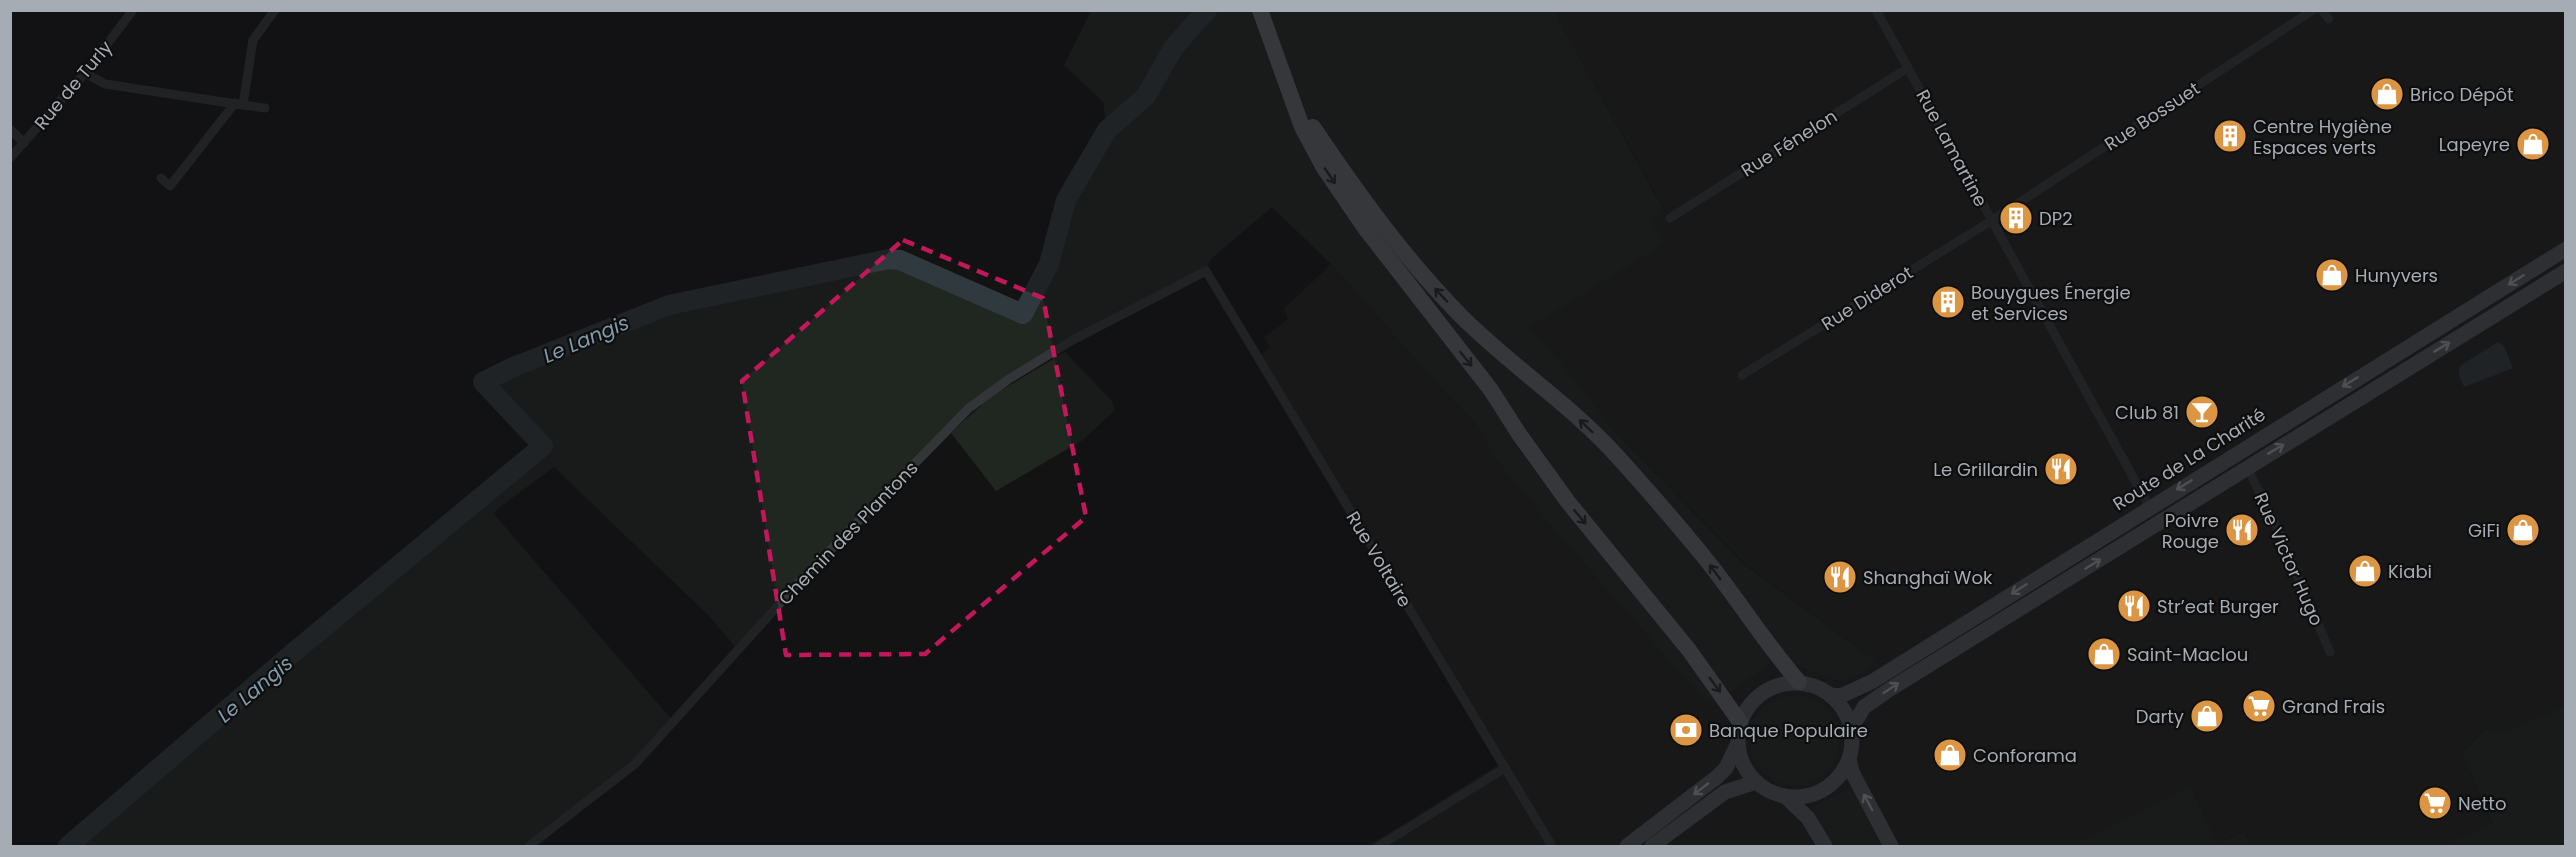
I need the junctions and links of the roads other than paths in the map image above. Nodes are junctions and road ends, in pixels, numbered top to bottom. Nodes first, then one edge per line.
1 (133, 10) edge
2 (275, 10) edge
3 (1260, 10) edge
4 (1876, 10) edge
5 (2313, 10) edge
6 (2322, 10) edge
7 (2329, 19) dead end
8 (1908, 68) junction
9 (85, 74) junction
10 (1286, 86) junction
11 (239, 104) junction
12 (265, 108) dead end
13 (10, 129) edge
14 (24, 143) junction
15 (10, 158) edge
16 (161, 178) dead end
17 (1670, 218) dead end
18 (1991, 221) junction
19 (2565, 249) edge
20 (1206, 271) joint
21 (2565, 271) edge
22 (1742, 375) dead end
23 (2247, 467) junction
24 (2150, 506) junction
25 (2330, 652) dead end
26 (1799, 682) junction
27 (1830, 695) junction
28 (1740, 722) junction
29 (1851, 729) junction
30 (1737, 745) junction
31 (1849, 759) junction
32 (1505, 768) junction
33 (1756, 782) junction
34 (1785, 796) junction
35 (529, 846) edge
36 (1379, 846) edge
37 (1552, 846) edge
38 (1627, 846) edge
39 (1652, 846) edge
40 (1826, 846) edge
41 (1891, 846) edge

1 - 9 street, Rue de Turly
2 - 11 street
3 - 10 highway
4 - 8 street, Rue Lamartine
5 - 18 street, Rue Bossuet
6 - 7 street
8 - 17 street, Rue Fénelon
8 - 18 street, Rue Lamartine
9 - 11 street
9 - 14 street, Rue de Turly
26 -> 10 highway
10 -> 28 highway
11 - 12 street
11 - 16 street
13 - 14 street
14 - 15 street, Rue de Turly
18 - 22 street, Rue Diderot
18 - 24 street, Rue Lamartine
19 -> 24 main road, Route de La Charité
20 - 32 street, Rue Voltaire
20 - 35 street, Chemin des Plantons
23 -> 21 main road, Route de La Charité
23 - 25 street, Rue Victor Hugo
29 -> 23 main road, Route de La Charité
24 -> 27 main road, Route de La Charité
26 - 27 main road
26 - 28 main road
27 - 29 main road
28 - 30 main road
29 - 31 main road
30 - 33 main road
30 -> 38 main road
31 - 34 main road
41 -> 31 main road
32 - 36 street
32 - 37 street, Rue Voltaire
33 - 34 main road
33 - 39 main road
34 - 40 main road

